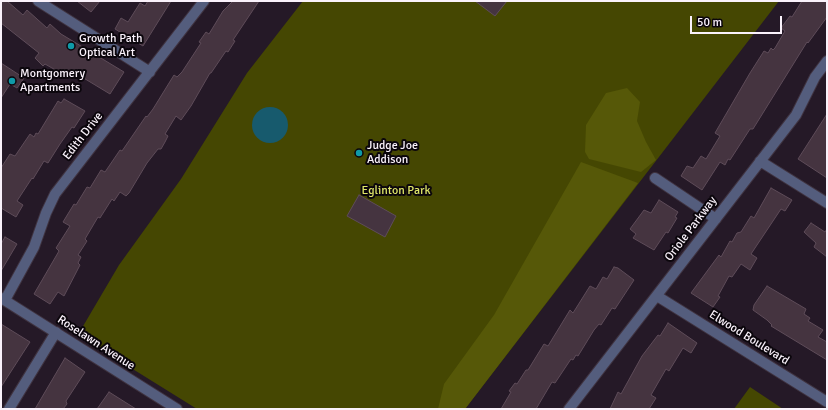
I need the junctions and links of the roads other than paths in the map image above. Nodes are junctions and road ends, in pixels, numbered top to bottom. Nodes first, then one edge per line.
1 (38, 1) edge
2 (204, 1) edge
3 (827, 61) edge
4 (150, 72) junction
5 (760, 161) junction
6 (655, 178) dead end
7 (827, 204) edge
8 (716, 219) junction
9 (657, 296) junction
10 (3, 299) edge
11 (56, 332) junction
12 (827, 402) edge
13 (9, 409) edge
14 (177, 409) edge
15 (569, 409) edge

1 - 4 street
2 - 4 street, Edith Drive
3 - 5 street, Oriole Parkway
4 - 10 street, Edith Drive
5 - 7 street
5 - 8 street, Oriole Parkway
6 - 8 street
8 - 9 street, Oriole Parkway
9 - 12 street, Elwood Boulevard
9 - 15 street, Oriole Parkway
10 - 11 street, Roselawn Avenue
11 - 13 street
11 - 14 street, Roselawn Avenue

